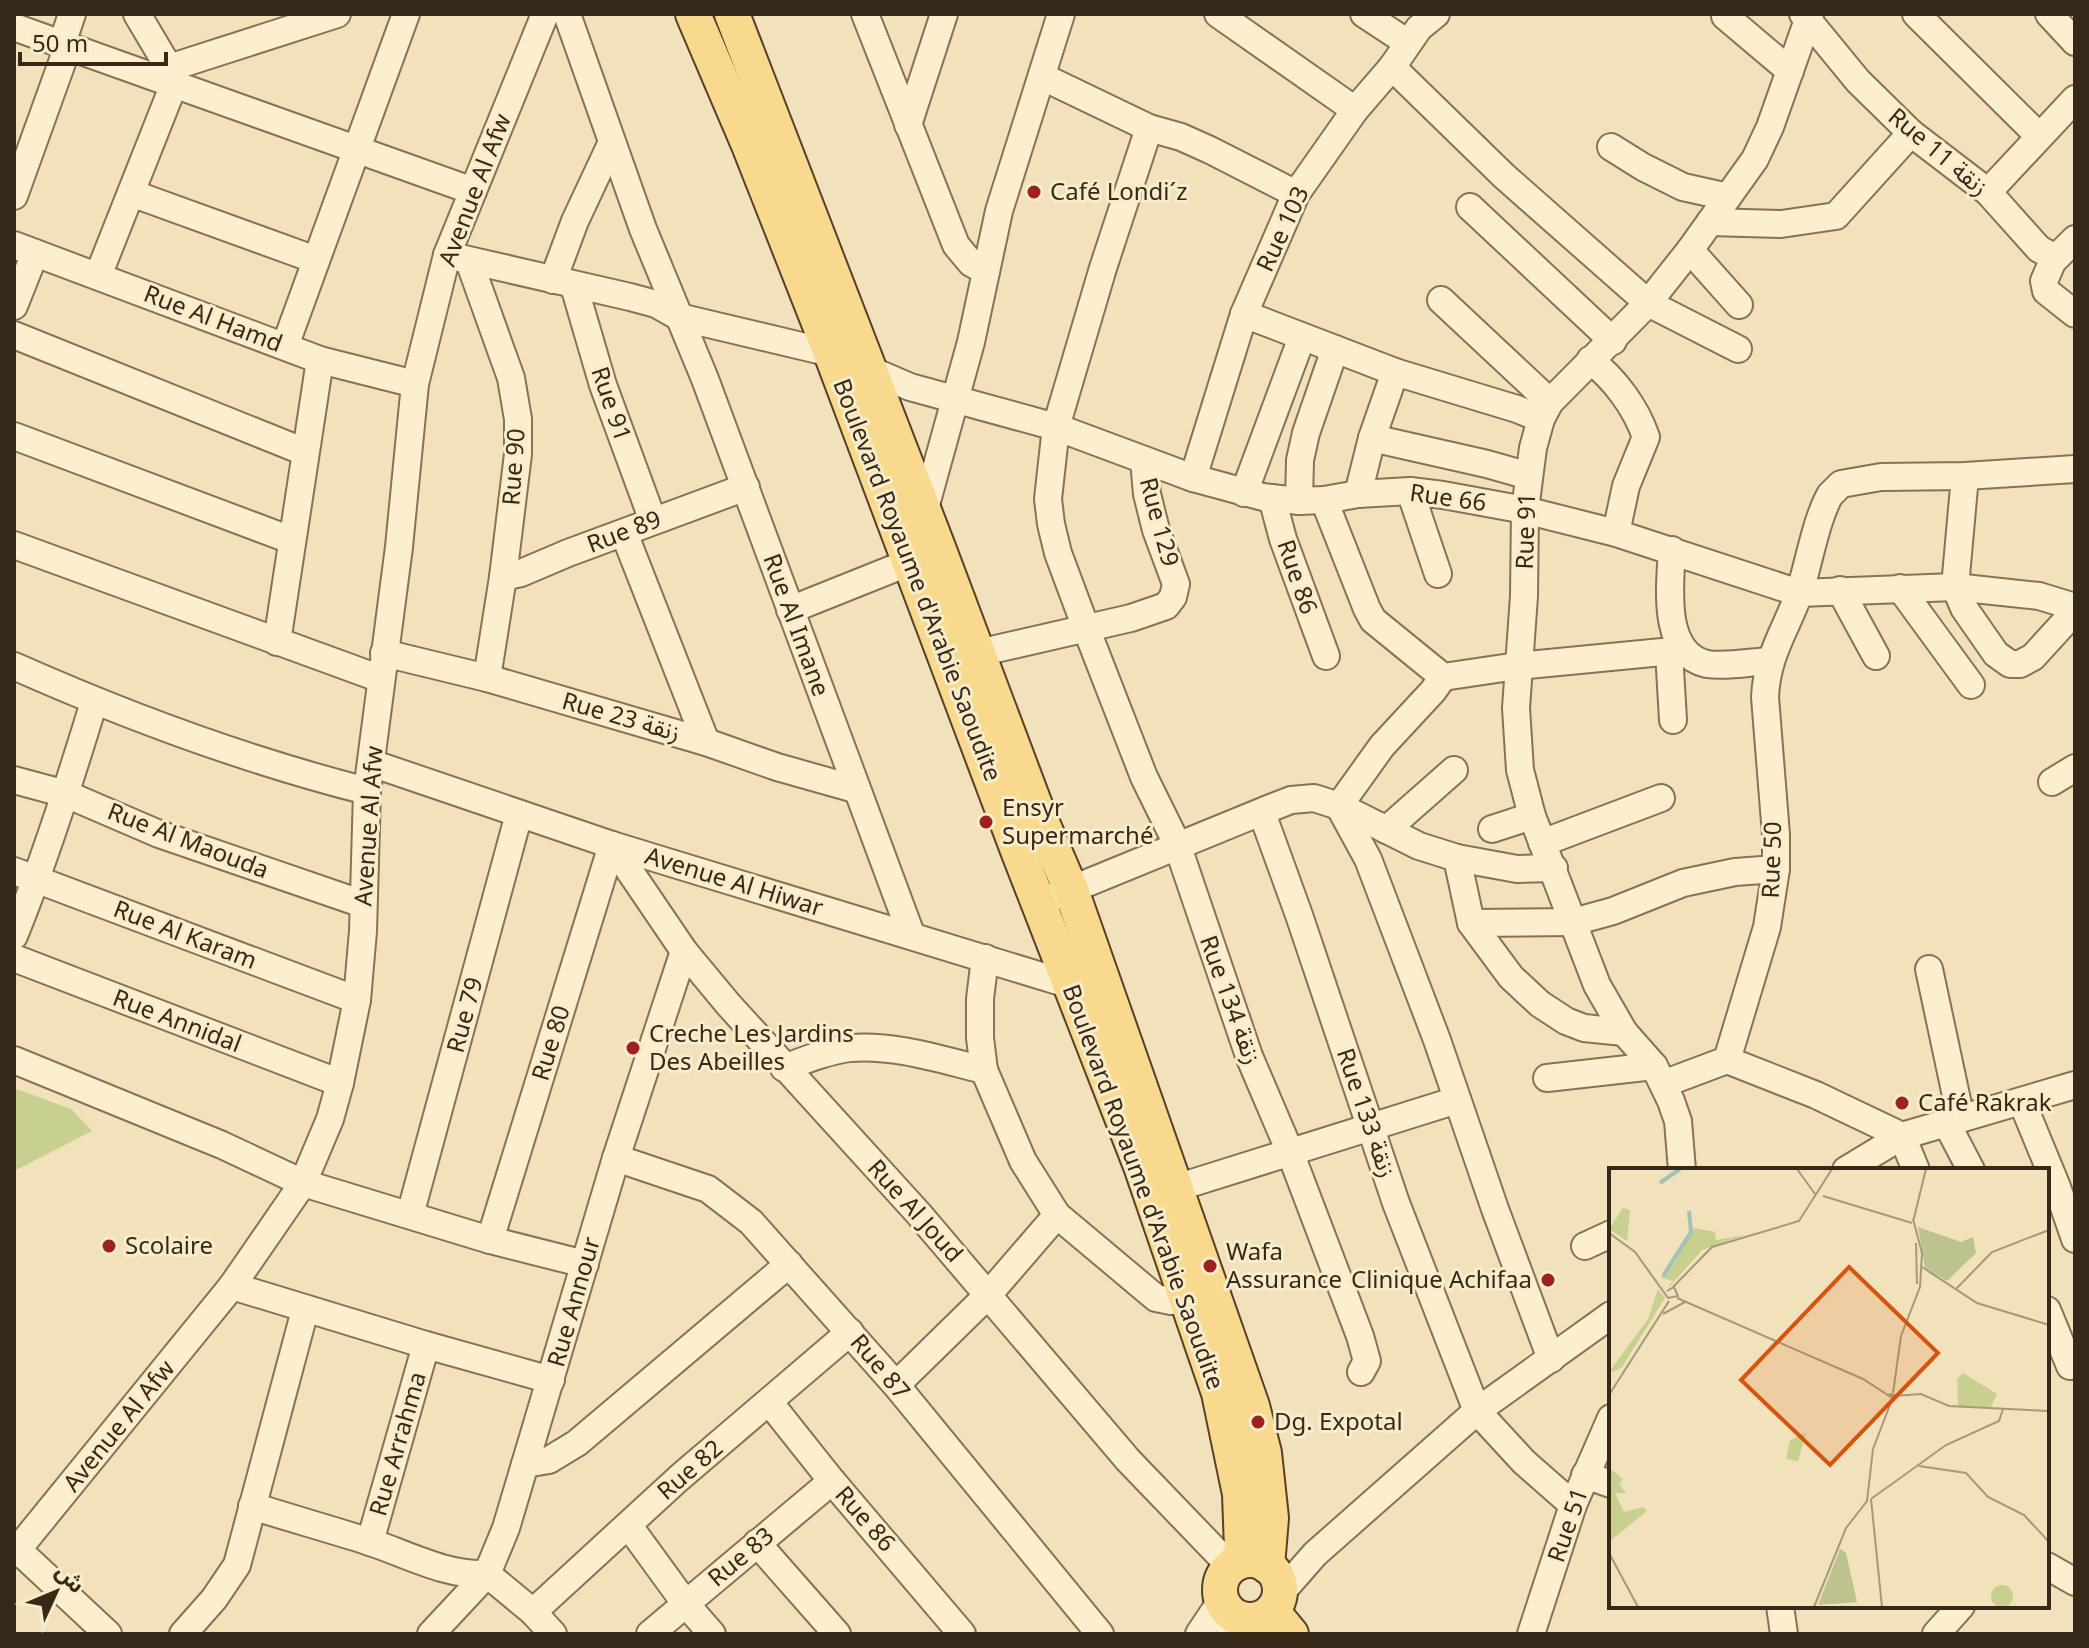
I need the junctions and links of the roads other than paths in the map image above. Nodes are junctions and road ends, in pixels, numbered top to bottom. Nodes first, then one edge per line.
1 (72, 14) edge
2 (137, 14) edge
3 (337, 14) edge
4 (406, 14) edge
5 (545, 14) edge
6 (567, 14) edge
7 (693, 14) edge
8 (732, 14) edge
9 (865, 14) edge
10 (944, 14) edge
11 (1061, 14) edge
12 (1218, 14) edge
13 (1364, 14) edge
14 (1436, 14) edge
15 (1916, 14) edge
16 (2049, 14) edge
17 (1725, 16) dead end
18 (1806, 17) edge
19 (14, 27) edge
20 (2075, 42) edge
21 (1408, 43) junction
22 (65, 45) junction
23 (1392, 67) junction
24 (1790, 71) junction
25 (172, 76) junction
26 (1043, 77) junction
27 (2075, 99) edge
28 (1355, 110) junction
29 (908, 125) junction
30 (1149, 128) junction
31 (1911, 133) junction
32 (2039, 136) junction
33 (612, 142) junction
34 (1611, 147) dead end
35 (356, 149) junction
36 (473, 191) junction
37 (1988, 192) junction
38 (131, 193) junction
39 (1296, 194) junction
40 (14, 196) edge
41 (1728, 197) junction
42 (1470, 207) dead end
43 (1710, 222) junction
44 (2074, 240) edge
45 (25, 249) edge
46 (1690, 250) junction
47 (458, 258) junction
48 (2054, 258) junction
49 (316, 260) junction
50 (986, 271) junction
51 (98, 276) junction
52 (564, 283) junction
53 (1441, 300) dead end
54 (1648, 303) junction
55 (1739, 305) dead end
56 (14, 306) edge
57 (1244, 314) junction
58 (2075, 314) edge
59 (679, 317) junction
60 (14, 335) edge
61 (1302, 337) junction
62 (1613, 341) junction
63 (285, 346) junction
64 (1335, 349) junction
65 (1738, 349) dead end
66 (831, 353) junction
67 (320, 360) junction
68 (1590, 360) junction
69 (868, 369) junction
70 (1395, 372) junction
71 (415, 384) junction
72 (954, 401) junction
73 (1545, 411) junction
74 (1056, 427) junction
75 (14, 436) edge
76 (1372, 438) junction
77 (305, 452) junction
78 (1144, 460) junction
79 (2075, 469) edge
80 (1529, 476) junction
81 (1965, 476) junction
82 (1193, 478) junction
83 (746, 487) junction
84 (1410, 491) junction
85 (1244, 493) junction
86 (1358, 494) junction
87 (1272, 498) junction
88 (1312, 500) junction
89 (1525, 510) junction
90 (924, 512) junction
91 (653, 521) junction
92 (624, 533) junction
93 (1616, 533) junction
94 (291, 540) junction
95 (14, 545) edge
96 (1672, 550) junction
97 (925, 556) junction
98 (1438, 574) dead end
99 (503, 577) junction
100 (1955, 587) junction
101 (1900, 588) junction
102 (1840, 590) junction
103 (1799, 593) junction
104 (2075, 609) edge
105 (790, 610) junction
106 (1086, 628) junction
107 (277, 642) junction
108 (1676, 651) junction
109 (384, 653) junction
110 (978, 653) junction
111 (1326, 656) dead end
112 (1876, 656) dead end
113 (1769, 661) junction
114 (14, 666) edge
115 (1517, 666) junction
116 (1443, 677) junction
117 (487, 678) junction
118 (381, 679) junction
119 (1971, 685) dead end
120 (94, 702) junction
121 (1673, 720) dead end
122 (706, 742) junction
123 (371, 763) junction
124 (2075, 768) edge
125 (1454, 770) dead end
126 (14, 780) edge
127 (2052, 782) dead end
128 (855, 789) junction
129 (367, 791) junction
130 (66, 794) junction
131 (1661, 798) dead end
132 (1339, 806) junction
133 (1262, 813) junction
134 (519, 814) junction
135 (1532, 816) junction
136 (1492, 829) dead end
137 (1386, 830) junction
138 (1542, 843) junction
139 (1177, 844) junction
140 (612, 845) junction
141 (1457, 858) junction
142 (1554, 868) junction
143 (1776, 869) junction
144 (25, 875) edge
145 (1071, 890) junction
146 (1038, 902) junction
147 (363, 904) junction
148 (1573, 922) junction
149 (1471, 923) junction
150 (911, 934) junction
151 (14, 936) edge
152 (684, 951) junction
153 (14, 958) edge
154 (985, 958) junction
155 (1929, 969) dead end
156 (1085, 979) junction
157 (357, 1000) junction
158 (1624, 1032) junction
159 (14, 1060) edge
160 (1727, 1060) junction
161 (784, 1068) junction
162 (984, 1070) junction
163 (1547, 1078) dead end
164 (340, 1083) junction
165 (1663, 1083) junction
166 (2075, 1085) edge
167 (1457, 1100) junction
168 (2022, 1102) junction
169 (1954, 1121) junction
170 (1370, 1126) junction
171 (1902, 1136) junction
172 (1290, 1152) junction
173 (616, 1158) junction
174 (1857, 1167) edge
175 (1682, 1168) edge
176 (1915, 1168) edge
177 (1970, 1168) edge
178 (303, 1183) junction
179 (1176, 1188) junction
180 (410, 1215) junction
181 (1057, 1215) junction
182 (1609, 1235) edge
183 (2075, 1239) edge
184 (490, 1240) junction
185 (1585, 1246) dead end
186 (585, 1264) junction
187 (789, 1264) junction
188 (232, 1286) junction
189 (988, 1295) junction
190 (1185, 1300) junction
191 (305, 1310) junction
192 (1609, 1316) edge
193 (2049, 1317) edge
194 (850, 1332) junction
195 (426, 1345) junction
196 (1551, 1359) junction
197 (2064, 1367) edge
198 (1361, 1372) dead end
199 (551, 1380) junction
200 (896, 1385) junction
201 (770, 1403) junction
202 (1477, 1411) junction
203 (1609, 1422) edge
204 (525, 1464) junction
205 (1585, 1475) junction
206 (832, 1481) junction
207 (1609, 1483) edge
208 (1573, 1505) junction
209 (252, 1506) junction
210 (629, 1526) junction
211 (370, 1542) junction
212 (757, 1543) junction
213 (16, 1552) edge
214 (2049, 1567) edge
215 (487, 1574) junction
216 (2075, 1582) edge
217 (1255, 1601) edge
218 (685, 1603) junction
219 (1780, 1608) edge
220 (1959, 1608) edge
221 (533, 1612) junction
222 (1097, 1633) edge
223 (108, 1634) edge
224 (183, 1634) edge
225 (431, 1634) edge
226 (553, 1634) edge
227 (650, 1634) edge
228 (712, 1634) edge
229 (837, 1634) edge
230 (962, 1634) edge
231 (1199, 1634) edge
232 (1531, 1634) edge
233 (1784, 1634) edge
234 (1936, 1634) edge

1 - 22 street
2 - 25 street
3 - 25 street
4 - 35 street
5 - 36 street, Avenue Al Afw
6 - 33 street, Rue Al Imane
7 - 66 main road, Boulevard Royaume d'Arabie Saoudite
8 - 69 main road, Boulevard Royaume d'Arabie Saoudite
9 - 29 street
10 - 29 street
11 - 26 street
12 - 28 street
13 - 21 street
14 - 21 street, Rue 103
15 - 32 street
16 - 20 street
17 - 24 street
18 - 24 street
18 - 31 street, Rue 11 زنقة
19 - 22 street
21 - 23 street, Rue 103
22 - 25 street
22 - 40 street
23 - 28 street, Rue 103
23 - 54 street
24 - 41 street
25 - 35 street
25 - 38 street
26 - 30 street
26 - 50 street
27 - 32 street
28 - 39 street, Rue 103
29 - 50 street
30 - 39 street
30 - 74 street, Rue 134 زنقة
31 - 37 street, Rue 11 زنقة
31 - 43 street
32 - 37 street
33 - 52 street
33 - 59 street, Rue Al Imane
34 - 41 street
35 - 36 street
35 - 49 street
36 - 47 street, Avenue Al Afw
37 - 48 street, Rue 11 زنقة
38 - 49 street
38 - 51 street
39 - 57 street, Rue 103
41 - 43 street
42 - 62 street
43 - 46 street
44 - 48 street
45 - 51 street, Rue Al Hamd
45 - 56 street
46 - 54 street
46 - 55 street
47 - 52 street
47 - 71 street, Avenue Al Afw
47 - 99 street, Rue 90
48 - 58 street
49 - 63 street
50 - 72 street
51 - 63 street, Rue Al Hamd
52 - 59 street
52 - 91 street, Rue 91
53 - 73 street
54 - 62 street
54 - 65 street
57 - 61 street
57 - 82 street, Rue 103
59 - 66 street
59 - 83 street, Rue Al Imane
60 - 77 street
61 - 64 street
61 - 85 street
62 - 68 street
63 - 67 street, Rue Al Hamd
64 - 70 street
64 - 88 street
66 - 69 street, Rue 66
66 - 97 main road, Boulevard Royaume d'Arabie Saoudite
67 - 71 street, Rue Al Hamd
67 - 77 street
68 - 73 street
68 - 93 street
69 - 72 street, Rue 66
69 - 90 main road, Boulevard Royaume d'Arabie Saoudite
70 - 73 street
70 - 76 street
71 - 109 street, Avenue Al Afw
72 - 74 street, Rue 66
72 - 90 street
73 - 80 street, Rue 91
74 - 78 street, Rue 66
74 - 106 street, Rue 134 زنقة
75 - 94 street
76 - 80 street
76 - 86 street
77 - 94 street
78 - 82 street, Rue 66
78 - 106 street, Rue 129
79 - 81 street
80 - 89 street, Rue 91
81 - 100 street
81 - 103 street, Rue 50
82 - 85 street, Rue 66
83 - 91 street, Rue 89
83 - 105 street, Rue Al Imane
84 - 86 street, Rue 66
84 - 89 street, Rue 66
84 - 98 street
85 - 87 street, Rue 66
86 - 88 street, Rue 66
87 - 88 street, Rue 66
87 - 111 street, Rue 86
88 - 116 street
89 - 93 street, Rue 66
89 - 115 street, Rue 91
90 - 97 main road, Boulevard Royaume d'Arabie Saoudite
91 - 92 street, Rue 89
92 - 99 street, Rue 89
92 - 122 street
93 - 96 street, Rue 66
94 - 107 street
95 - 107 street
96 - 103 street, Rue 66
96 - 108 street
97 - 105 street
97 - 110 main road, Boulevard Royaume d'Arabie Saoudite
97 - 146 main road, Boulevard Royaume d'Arabie Saoudite
99 - 117 street, Rue 90
100 - 101 street, Rue 66
100 - 104 street, Rue 66
100 - 104 street
101 - 102 street, Rue 66
101 - 119 street
102 - 103 street, Rue 66
102 - 112 street
103 - 113 street, Rue 50
105 - 128 street, Rue Al Imane
106 - 110 street
106 - 139 street, Rue 134 زنقة
107 - 118 street
108 - 113 street
108 - 115 street
108 - 121 street
109 - 117 street, Rue 23 زنقة
109 - 118 street, Avenue Al Afw
110 - 145 main road, Boulevard Royaume d'Arabie Saoudite
113 - 143 street, Rue 50
114 - 120 street
115 - 116 street
115 - 135 street, Rue 91
116 - 132 street
117 - 122 street, Rue 23 زنقة
118 - 123 street, Avenue Al Afw
120 - 129 street
120 - 130 street
122 - 128 street, Rue 23 زنقة
123 - 129 street, Avenue Al Afw
123 - 134 street, Avenue Al Hiwar
124 - 127 street
125 - 137 street
126 - 130 street, Rue Al Maouda
128 - 150 street, Rue Al Imane
129 - 147 street, Avenue Al Afw
130 - 144 street
130 - 147 street, Rue Al Maouda
131 - 138 street
132 - 133 street
132 - 137 street
132 - 167 street
133 - 139 street
133 - 170 street, Rue 133 زنقة
134 - 140 street, Avenue Al Hiwar
134 - 180 street, Rue 79
135 - 136 street
135 - 138 street, Rue 91
137 - 141 street
138 - 142 street, Rue 91
139 - 145 street
139 - 172 street, Rue 134 زنقة
140 - 150 street, Avenue Al Hiwar
140 - 152 street, Rue Al Joud
140 - 184 street, Rue 80
141 - 142 street
141 - 149 street
142 - 148 street, Rue 91
143 - 148 street
143 - 160 street, Rue 50
144 - 151 street
144 - 157 street, Rue Al Karam
145 - 146 street
145 - 156 main road, Boulevard Royaume d'Arabie Saoudite
146 - 156 main road, Boulevard Royaume d'Arabie Saoudite
147 - 157 street, Avenue Al Afw
148 - 149 street
148 - 158 street, Rue 91
149 - 158 street
150 - 154 street, Avenue Al Hiwar
152 - 161 street, Rue Al Joud
152 - 173 street, Rue Annour
153 - 164 street, Rue Annidal
154 - 156 street, Avenue Al Hiwar
154 - 162 street
155 - 169 street
156 - 179 main road, Boulevard Royaume d'Arabie Saoudite
156 - 190 main road, Boulevard Royaume d'Arabie Saoudite
157 - 164 street, Avenue Al Afw
158 - 165 street, Rue 91
159 - 178 street
160 - 165 street
160 - 171 street
161 - 162 street
161 - 189 street, Rue Al Joud
162 - 181 street
163 - 165 street
164 - 178 street, Avenue Al Afw
165 - 175 street
166 - 168 street
167 - 170 street
167 - 196 street
168 - 169 street
168 - 183 street
169 - 171 street
169 - 177 street
170 - 172 street
170 - 202 street, Rue 133 زنقة
171 - 174 street
171 - 176 street
172 - 179 street
172 - 198 street, Rue 134 زنقة
173 - 186 street, Rue Annour
173 - 187 street, Rue 87
178 - 180 street
178 - 188 street, Avenue Al Afw
179 - 217 main road, Boulevard Royaume d'Arabie Saoudite
180 - 184 street
181 - 189 street
181 - 190 street
182 - 185 street
184 - 186 street
186 - 199 street, Rue Annour
187 - 194 street, Rue 87
187 - 204 street
188 - 191 street
188 - 213 street, Avenue Al Afw
189 - 200 street
189 - 217 street, Rue Al Joud
190 - 217 main road, Boulevard Royaume d'Arabie Saoudite
191 - 195 street
191 - 209 street
192 - 196 street
193 - 197 street
194 - 200 street, Rue 87
194 - 201 street, Rue 82
195 - 199 street
195 - 211 street, Rue Arrahma
196 - 202 street
199 - 204 street, Rue Annour
200 - 222 street, Rue 87
201 - 206 street, Rue 86
201 - 210 street, Rue 82
202 - 208 street
202 - 217 street
203 - 205 street, Rue 51
204 - 215 street, Rue Annour
205 - 207 street
205 - 208 street, Rue 51
206 - 212 street, Rue 83
206 - 230 street, Rue 86
208 - 232 street, Rue 51
209 - 211 street, Rue Arrahma
209 - 224 street
210 - 218 street
210 - 221 street, Rue 82
211 - 215 street, Rue Arrahma
212 - 218 street, Rue 83
212 - 229 street
213 - 223 street
214 - 216 street
215 - 221 street
215 - 225 street, Rue Annour
217 - 231 street
218 - 227 street, Rue 83
218 - 228 street
219 - 233 street
220 - 234 street
221 - 226 street

